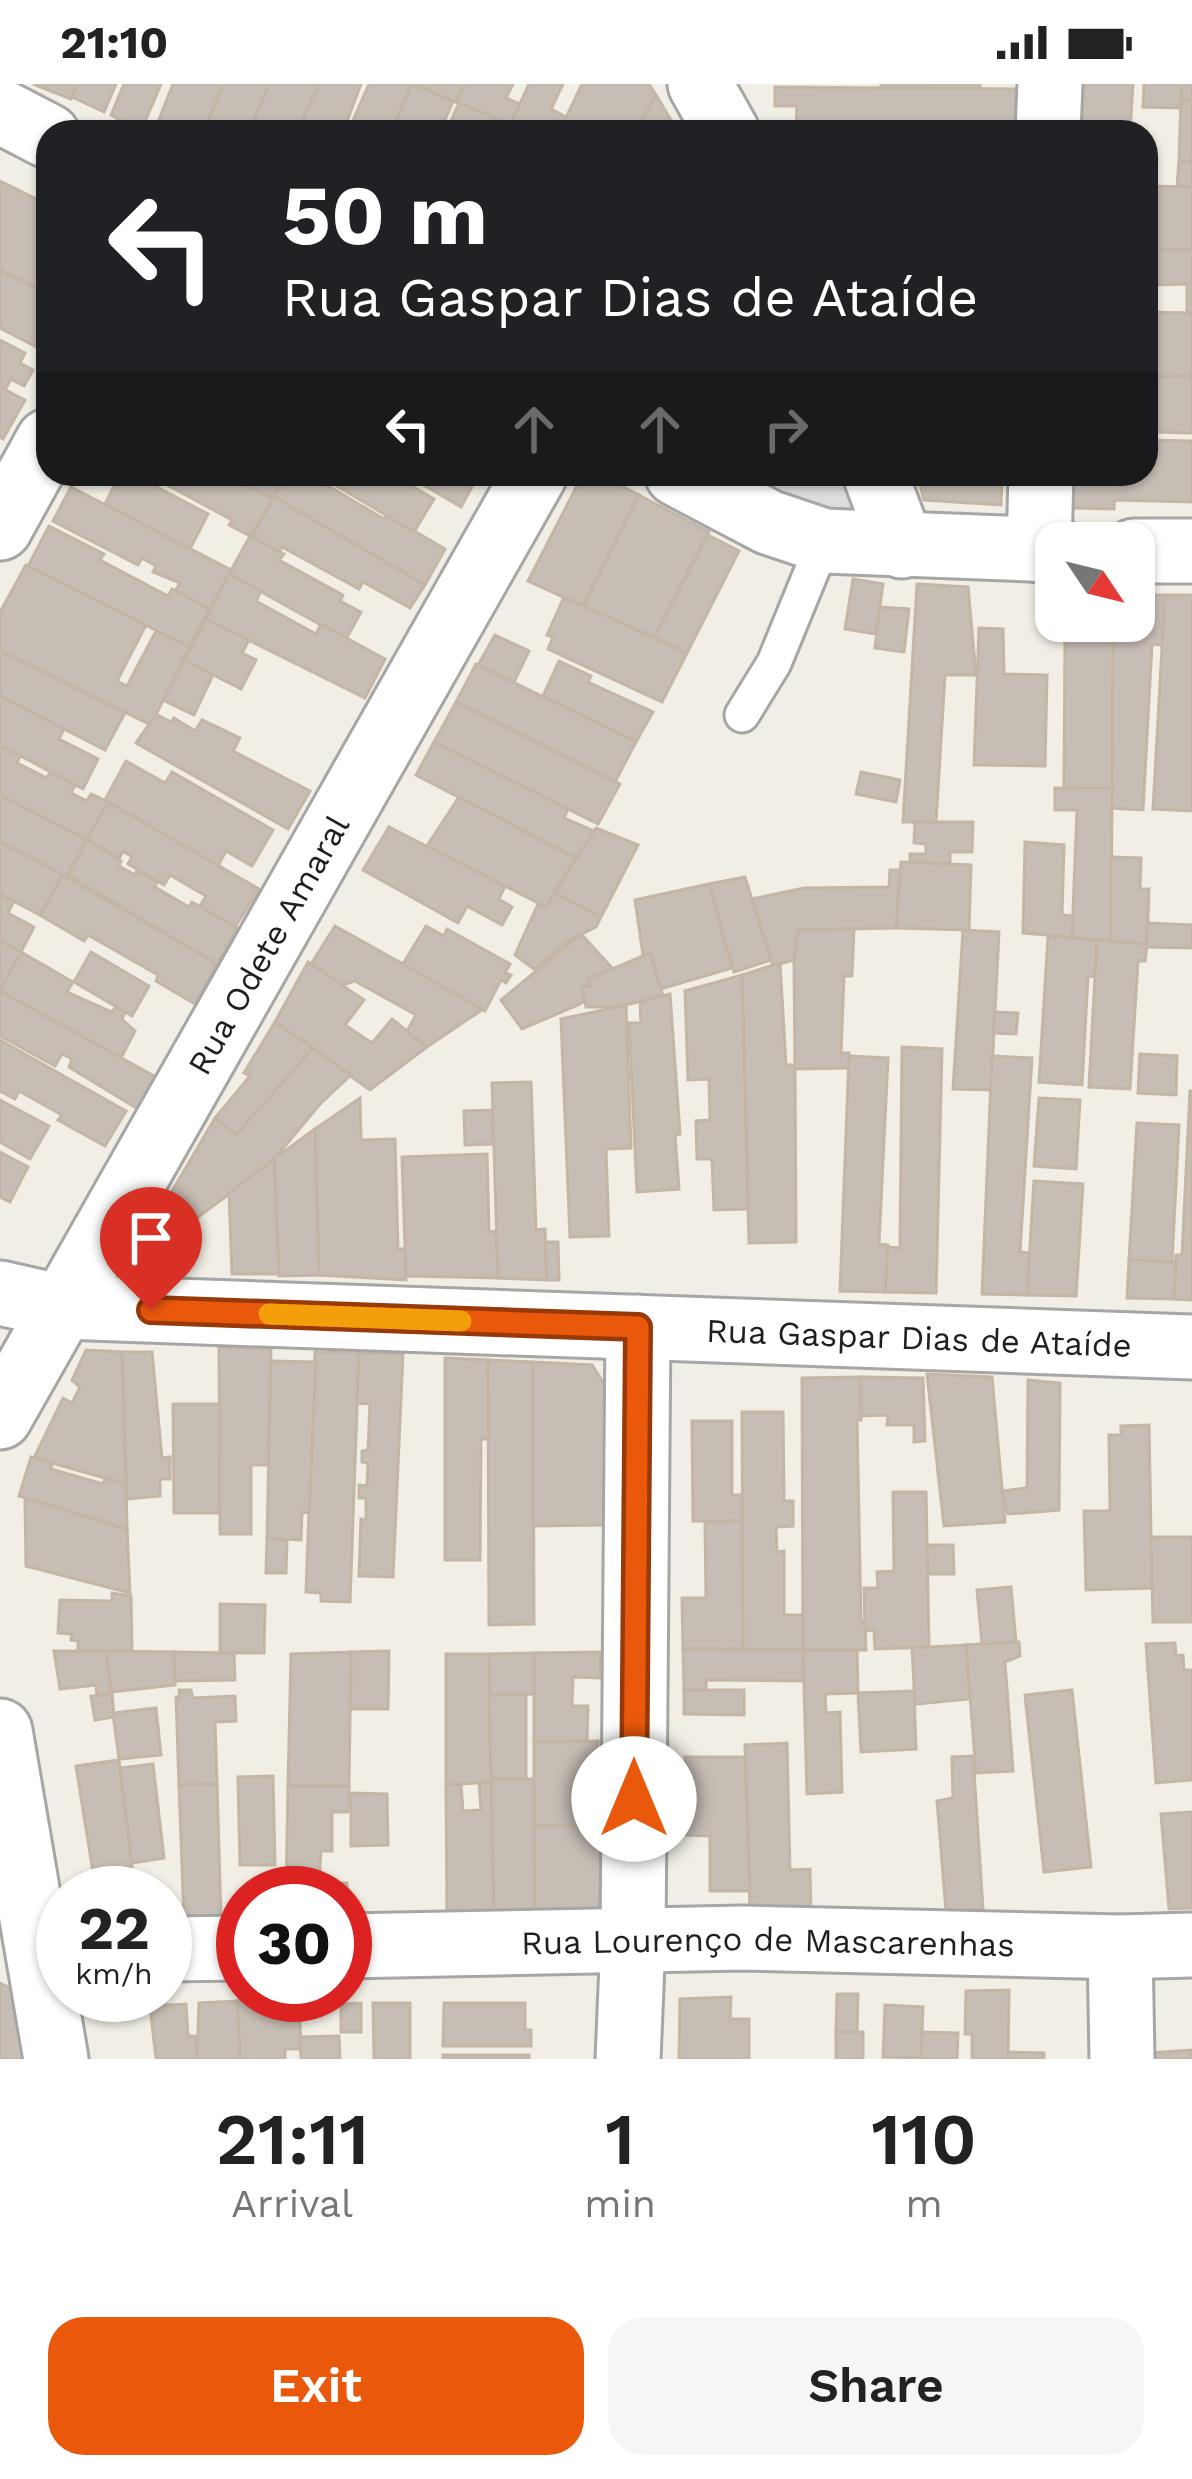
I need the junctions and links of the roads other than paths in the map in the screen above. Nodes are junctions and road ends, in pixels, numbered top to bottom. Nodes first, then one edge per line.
1 (700, 84) edge
2 (1050, 84) edge
3 (0, 111) edge
4 (720, 120) edge
5 (1048, 120) edge
6 (36, 130) edge
7 (36, 463) edge
8 (528, 486) edge
9 (700, 486) edge
10 (880, 486) edge
11 (1042, 486) edge
12 (1045, 522) edge
13 (0, 528) edge
14 (824, 541) junction
15 (902, 546) junction
16 (1035, 550) edge
17 (1155, 551) edge
18 (1192, 551) edge
19 (742, 715) dead end
20 (0, 1293) edge
21 (62, 1307) junction
22 (638, 1327) junction
23 (1192, 1347) edge
24 (0, 1417) edge
25 (0, 1732) edge
26 (36, 1890) edge
27 (633, 1940) junction
28 (372, 1945) edge
29 (1192, 1945) edge
30 (1120, 1948) junction
31 (54, 2022) edge
32 (56, 2059) edge
33 (628, 2059) edge
34 (1122, 2059) edge

1 - 4 street
2 - 5 street
3 - 6 street
7 - 13 street
8 - 21 street, Rua Odete Amaral
9 - 14 street
10 - 15 street
11 - 12 street
14 - 15 street
14 - 19 lane
15 - 16 street
17 - 18 street
20 - 21 street, Rua Gaspar Dias de Ataíde
21 - 22 street, Rua Gaspar Dias de Ataíde
21 - 24 street, Rua Odete Amaral
22 - 23 street, Rua Gaspar Dias de Ataíde
22 - 27 street
25 - 26 street
27 - 28 street, Rua Lourenço de Mascarenhas
27 - 30 street, Rua Lourenço de Mascarenhas
27 - 33 street
29 - 30 street, Rua Lourenço de Mascarenhas
30 - 34 street
31 - 32 street

